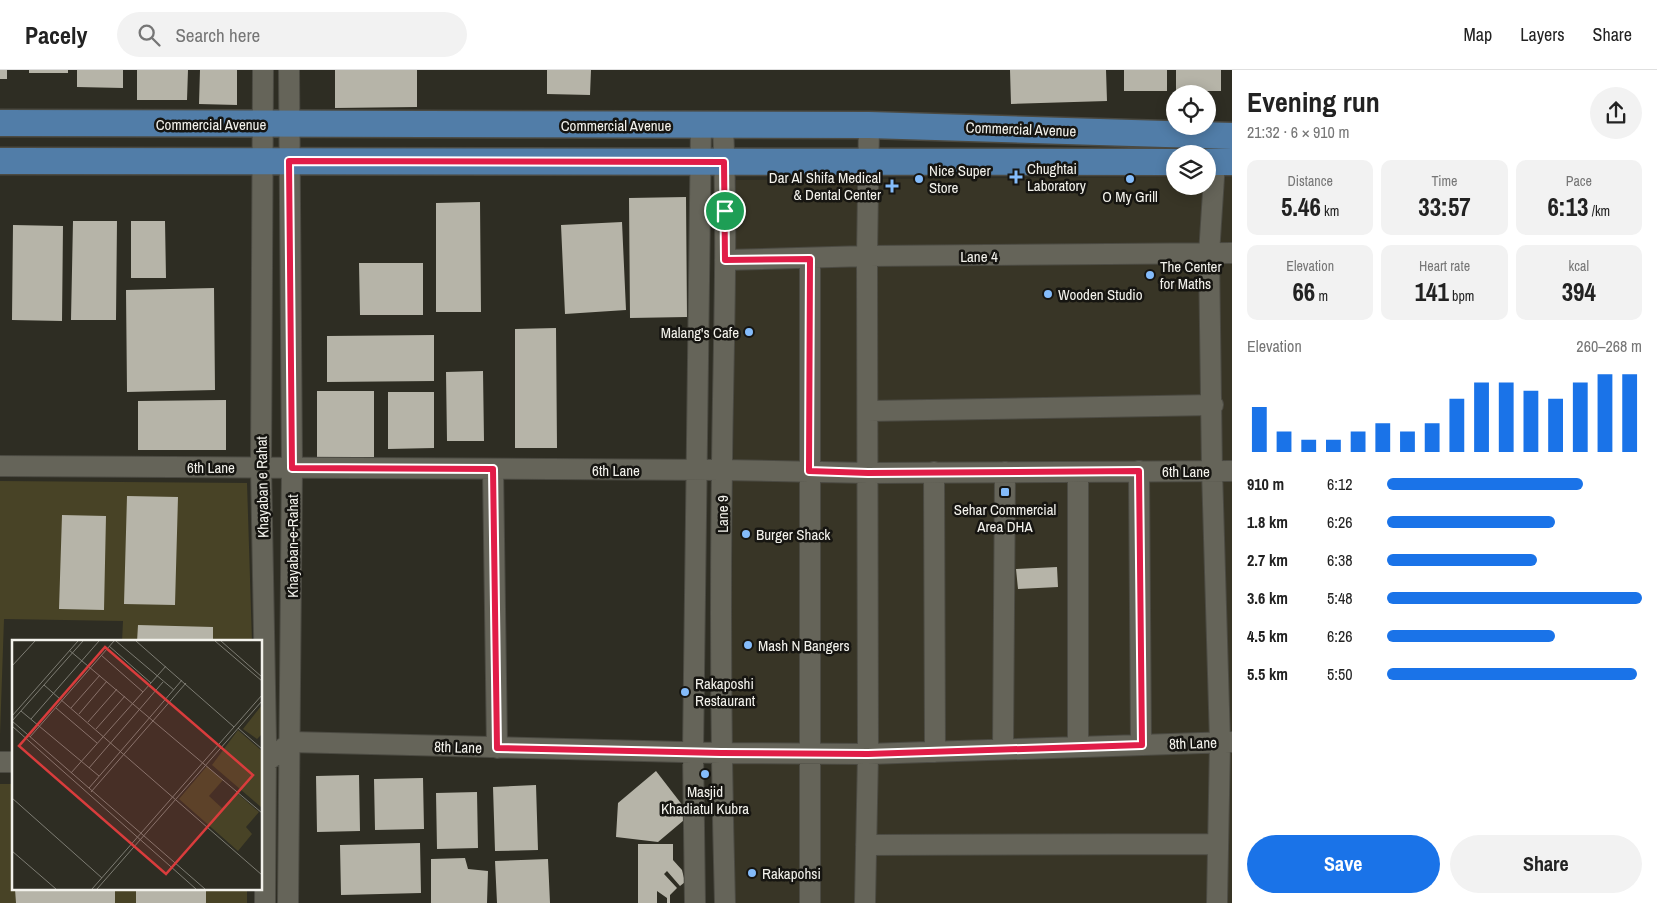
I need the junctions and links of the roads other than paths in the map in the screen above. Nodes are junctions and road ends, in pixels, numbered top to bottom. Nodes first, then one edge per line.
1 (263, 70) edge
2 (289, 70) edge
3 (0, 124) edge
4 (262, 124) junction
5 (289, 124) junction
6 (712, 125) junction
7 (869, 125) junction
8 (1232, 136) edge
9 (289, 161) junction
10 (0, 162) edge
11 (261, 162) junction
12 (712, 162) junction
13 (870, 162) junction
14 (1166, 162) edge
15 (1218, 162) edge
16 (1232, 253) edge
17 (1209, 254) junction
18 (867, 256) junction
19 (810, 259) junction
20 (725, 260) junction
21 (1213, 405) junction
22 (868, 411) junction
23 (0, 466) edge
24 (261, 467) junction
25 (292, 468) junction
26 (493, 469) junction
27 (696, 470) junction
28 (722, 470) junction
29 (809, 471) junction
30 (1139, 471) junction
31 (1222, 471) edge
32 (934, 472) junction
33 (1005, 472) junction
34 (1078, 472) junction
35 (868, 473) junction
36 (290, 742) junction
37 (1226, 742) edge
38 (1142, 745) junction
39 (1078, 747) junction
40 (497, 748) junction
41 (1003, 749) junction
42 (693, 752) junction
43 (935, 752) junction
44 (721, 753) junction
45 (809, 753) junction
46 (868, 754) junction
47 (263, 763) edge
48 (1218, 844) junction
49 (866, 845) junction
50 (264, 903) edge
51 (288, 903) edge
52 (695, 903) edge
53 (725, 903) edge
54 (810, 903) edge
55 (865, 903) edge
56 (1217, 903) edge

1 - 4 street, Khayaban e Rahat
2 - 5 street, Khayaban-e-Rahat
3 - 4 main road, Commercial Avenue
4 - 5 main road, Commercial Avenue
4 - 11 street, Khayaban e Rahat
5 - 6 main road, Commercial Avenue
5 - 9 street, Khayaban-e-Rahat
6 - 7 main road, Commercial Avenue
6 - 12 street, Lane 9
7 - 8 main road, Commercial Avenue
7 - 13 street
9 - 11 main road, Commercial Avenue
9 - 12 main road, Commercial Avenue
9 - 25 street, Khayaban-e-Rahat
10 - 11 main road, Commercial Avenue
11 - 24 street, Khayaban e Rahat
12 - 13 main road, Commercial Avenue
12 - 20 street, Lane 9
12 - 27 street
13 - 14 main road, Commercial Avenue
13 - 18 street
15 - 17 street
16 - 17 street, Lane 4
17 - 18 street, Lane 4
17 - 21 street
18 - 19 street, Lane 4
18 - 22 street
19 - 20 street, Lane 4
19 - 29 street
20 - 28 street, Lane 9
21 - 22 street
21 - 31 street
22 - 35 street
23 - 24 street, 6th Lane
24 - 25 street, 6th Lane
24 - 47 street, Khayaban e Rahat
25 - 26 street, 6th Lane
25 - 36 street, Khayaban-e-Rahat
26 - 27 street, 6th Lane
26 - 40 street
27 - 28 street, 6th Lane
27 - 42 street
28 - 29 street, 6th Lane
28 - 44 street, Lane 9
29 - 35 street, 6th Lane
29 - 45 street
30 - 31 street, 6th Lane
30 - 34 street, 6th Lane
30 - 38 street
31 - 37 street
32 - 33 street, 6th Lane
32 - 35 street, 6th Lane
32 - 43 street
33 - 34 street, 6th Lane
33 - 41 street
34 - 39 street
35 - 46 street
36 - 40 street, 8th Lane
36 - 47 street
36 - 51 street, Khayaban-e-Rahat
37 - 38 street, 8th Lane
37 - 48 street
38 - 39 street, 8th Lane
39 - 41 street, 8th Lane
40 - 42 street, 8th Lane
41 - 43 street, 8th Lane
42 - 44 street, 8th Lane
42 - 52 street
43 - 46 street, 8th Lane
44 - 45 street, 8th Lane
44 - 53 street, Lane 9
45 - 46 street, 8th Lane
45 - 54 street
46 - 49 street
47 - 50 street, Khayaban e Rahat
48 - 49 street
48 - 56 street
49 - 55 street

